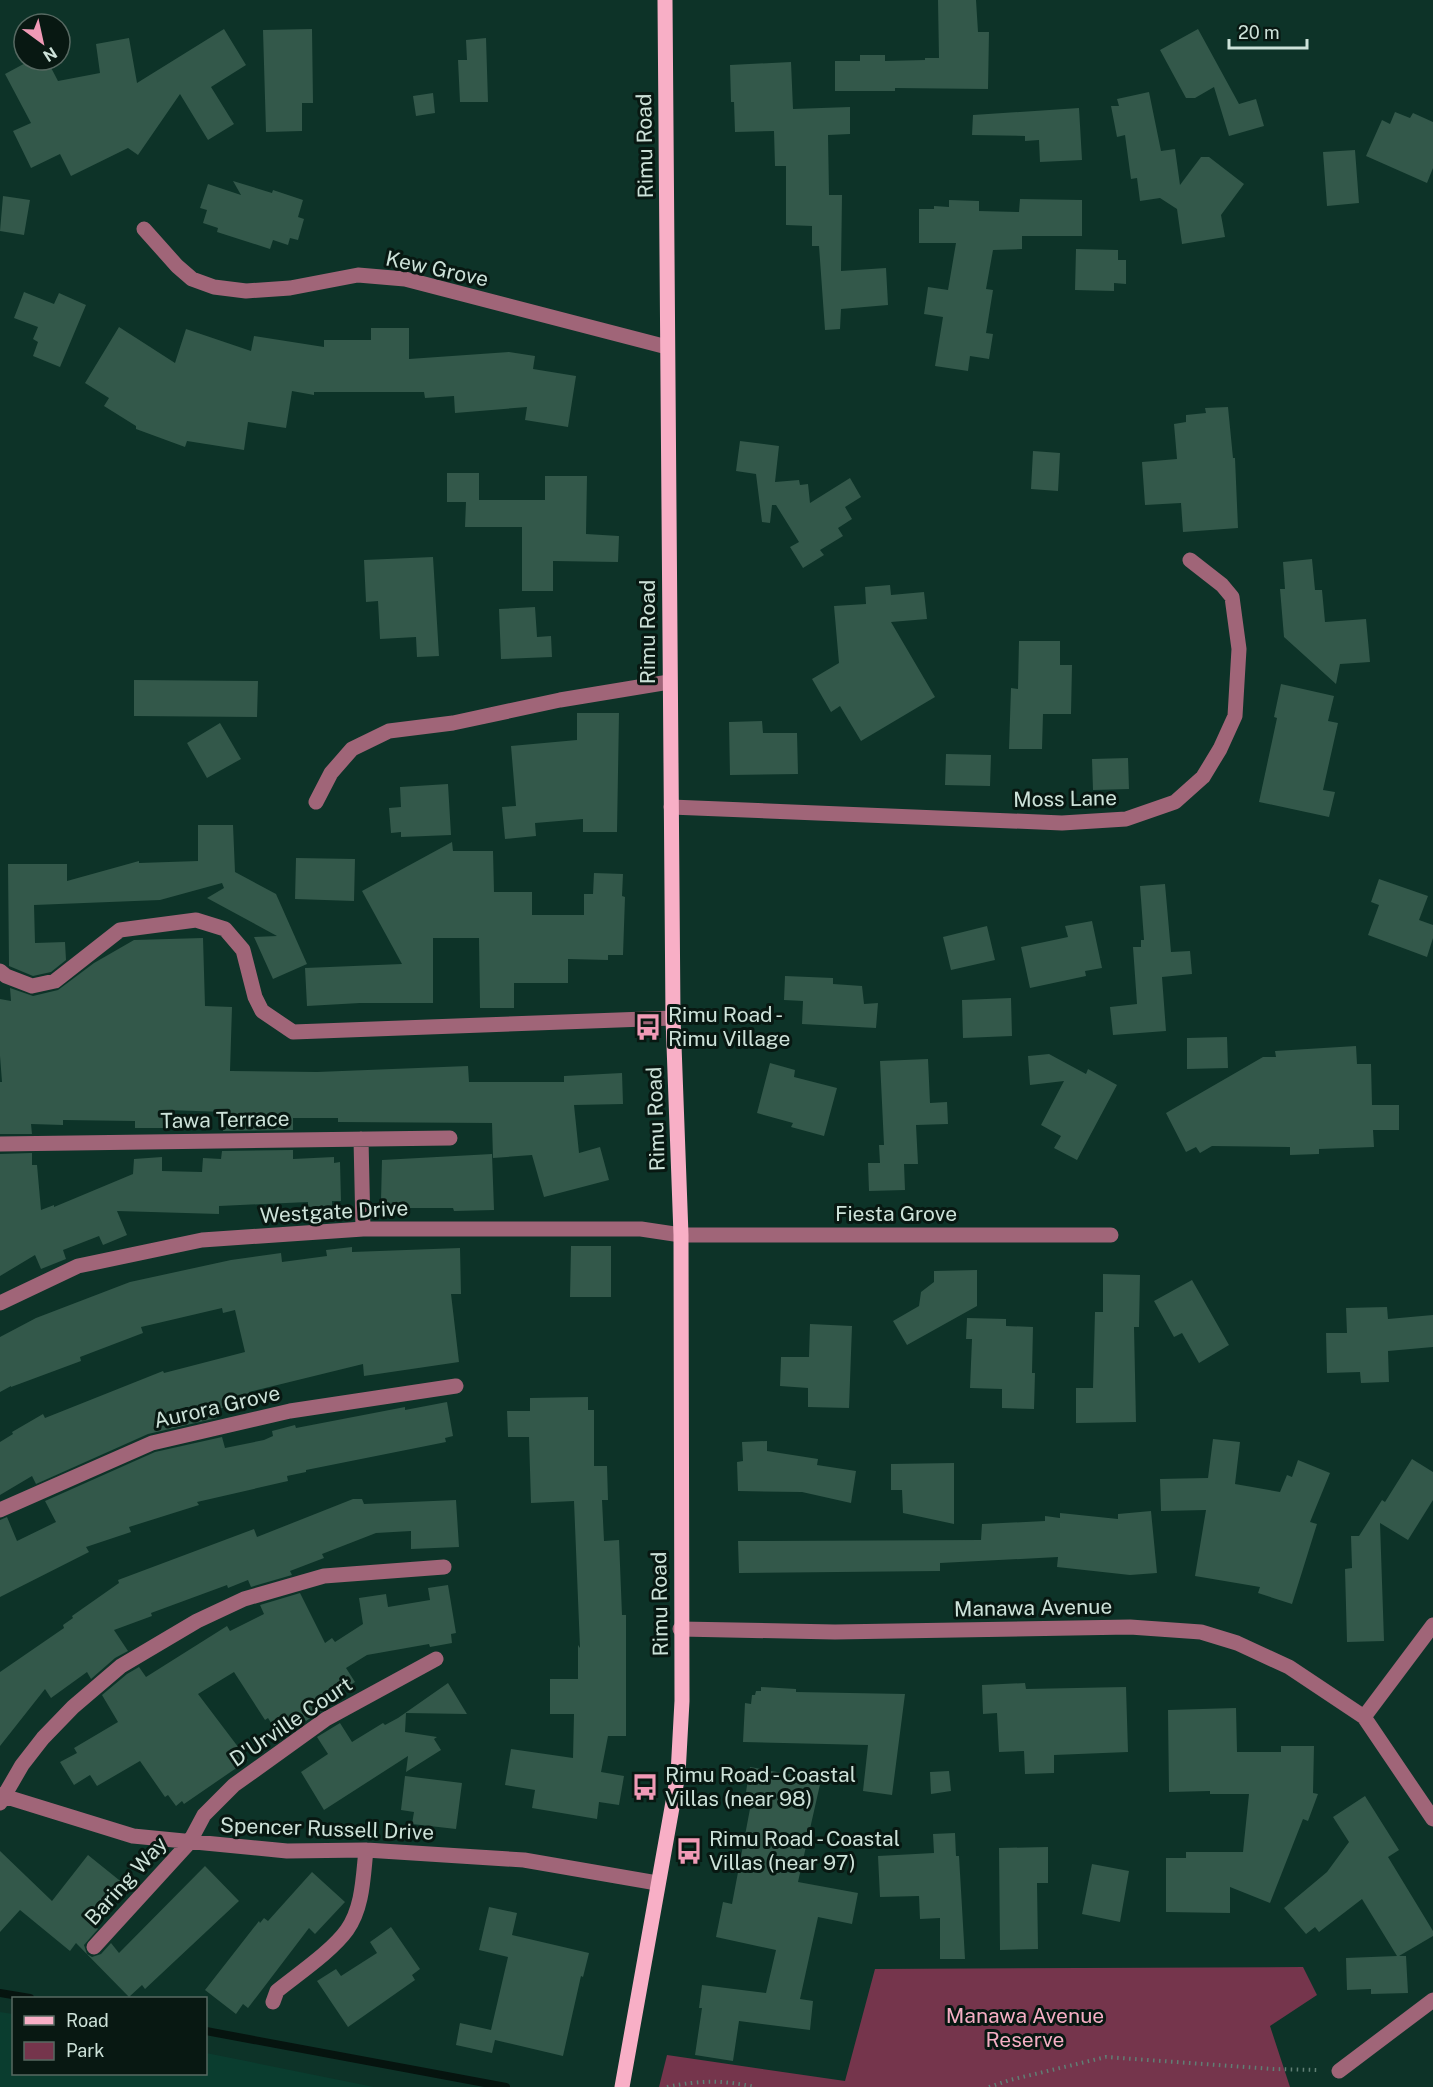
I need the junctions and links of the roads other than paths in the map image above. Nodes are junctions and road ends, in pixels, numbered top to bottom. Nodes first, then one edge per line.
1 (665, 0) edge
2 (144, 230) dead end
3 (667, 347) junction
4 (1190, 560) dead end
5 (669, 682) junction
6 (316, 802) dead end
7 (671, 807) junction
8 (0, 970) edge
9 (673, 1018) junction
10 (450, 1138) dead end
11 (361, 1139) junction
12 (0, 1144) edge
13 (363, 1229) junction
14 (681, 1235) junction
15 (1111, 1235) dead end
16 (0, 1303) edge
17 (456, 1386) dead end
18 (0, 1510) edge
19 (444, 1567) dead end
20 (1433, 1625) edge
21 (680, 1629) junction
22 (436, 1659) dead end
23 (1364, 1717) junction
24 (1, 1799) edge
25 (1433, 1819) edge
26 (189, 1843) junction
27 (366, 1850) junction
28 (657, 1883) junction
29 (94, 1947) dead end
30 (1433, 2000) edge
31 (273, 2002) dead end
32 (1339, 2070) road end
33 (622, 2087) edge

1 - 3 main road, Rimu Road
2 - 3 street, Kew Grove
3 - 5 main road, Rimu Road
4 - 7 street, Moss Lane
5 - 6 street
5 - 7 main road, Rimu Road
7 - 9 main road, Rimu Road
8 - 9 street
9 - 14 main road, Rimu Road
10 - 11 street, Tawa Terrace
11 - 12 street, Tawa Terrace
11 - 13 street
13 - 14 street, Westgate Drive
13 - 16 street, Westgate Drive
14 - 15 street, Fiesta Grove
14 - 21 main road, Rimu Road
17 - 18 street, Aurora Grove
19 - 24 street
20 - 23 street
21 - 23 street, Manawa Avenue
21 - 28 main road, Rimu Road
22 - 26 street, D'Urville Court
23 - 25 street, Manawa Avenue
24 - 26 street, Spencer Russell Drive
26 - 27 street, Spencer Russell Drive
26 - 29 street, Baring Way
27 - 28 street, Spencer Russell Drive
27 - 31 street
28 - 33 main road, Rimu Road
30 - 32 street

